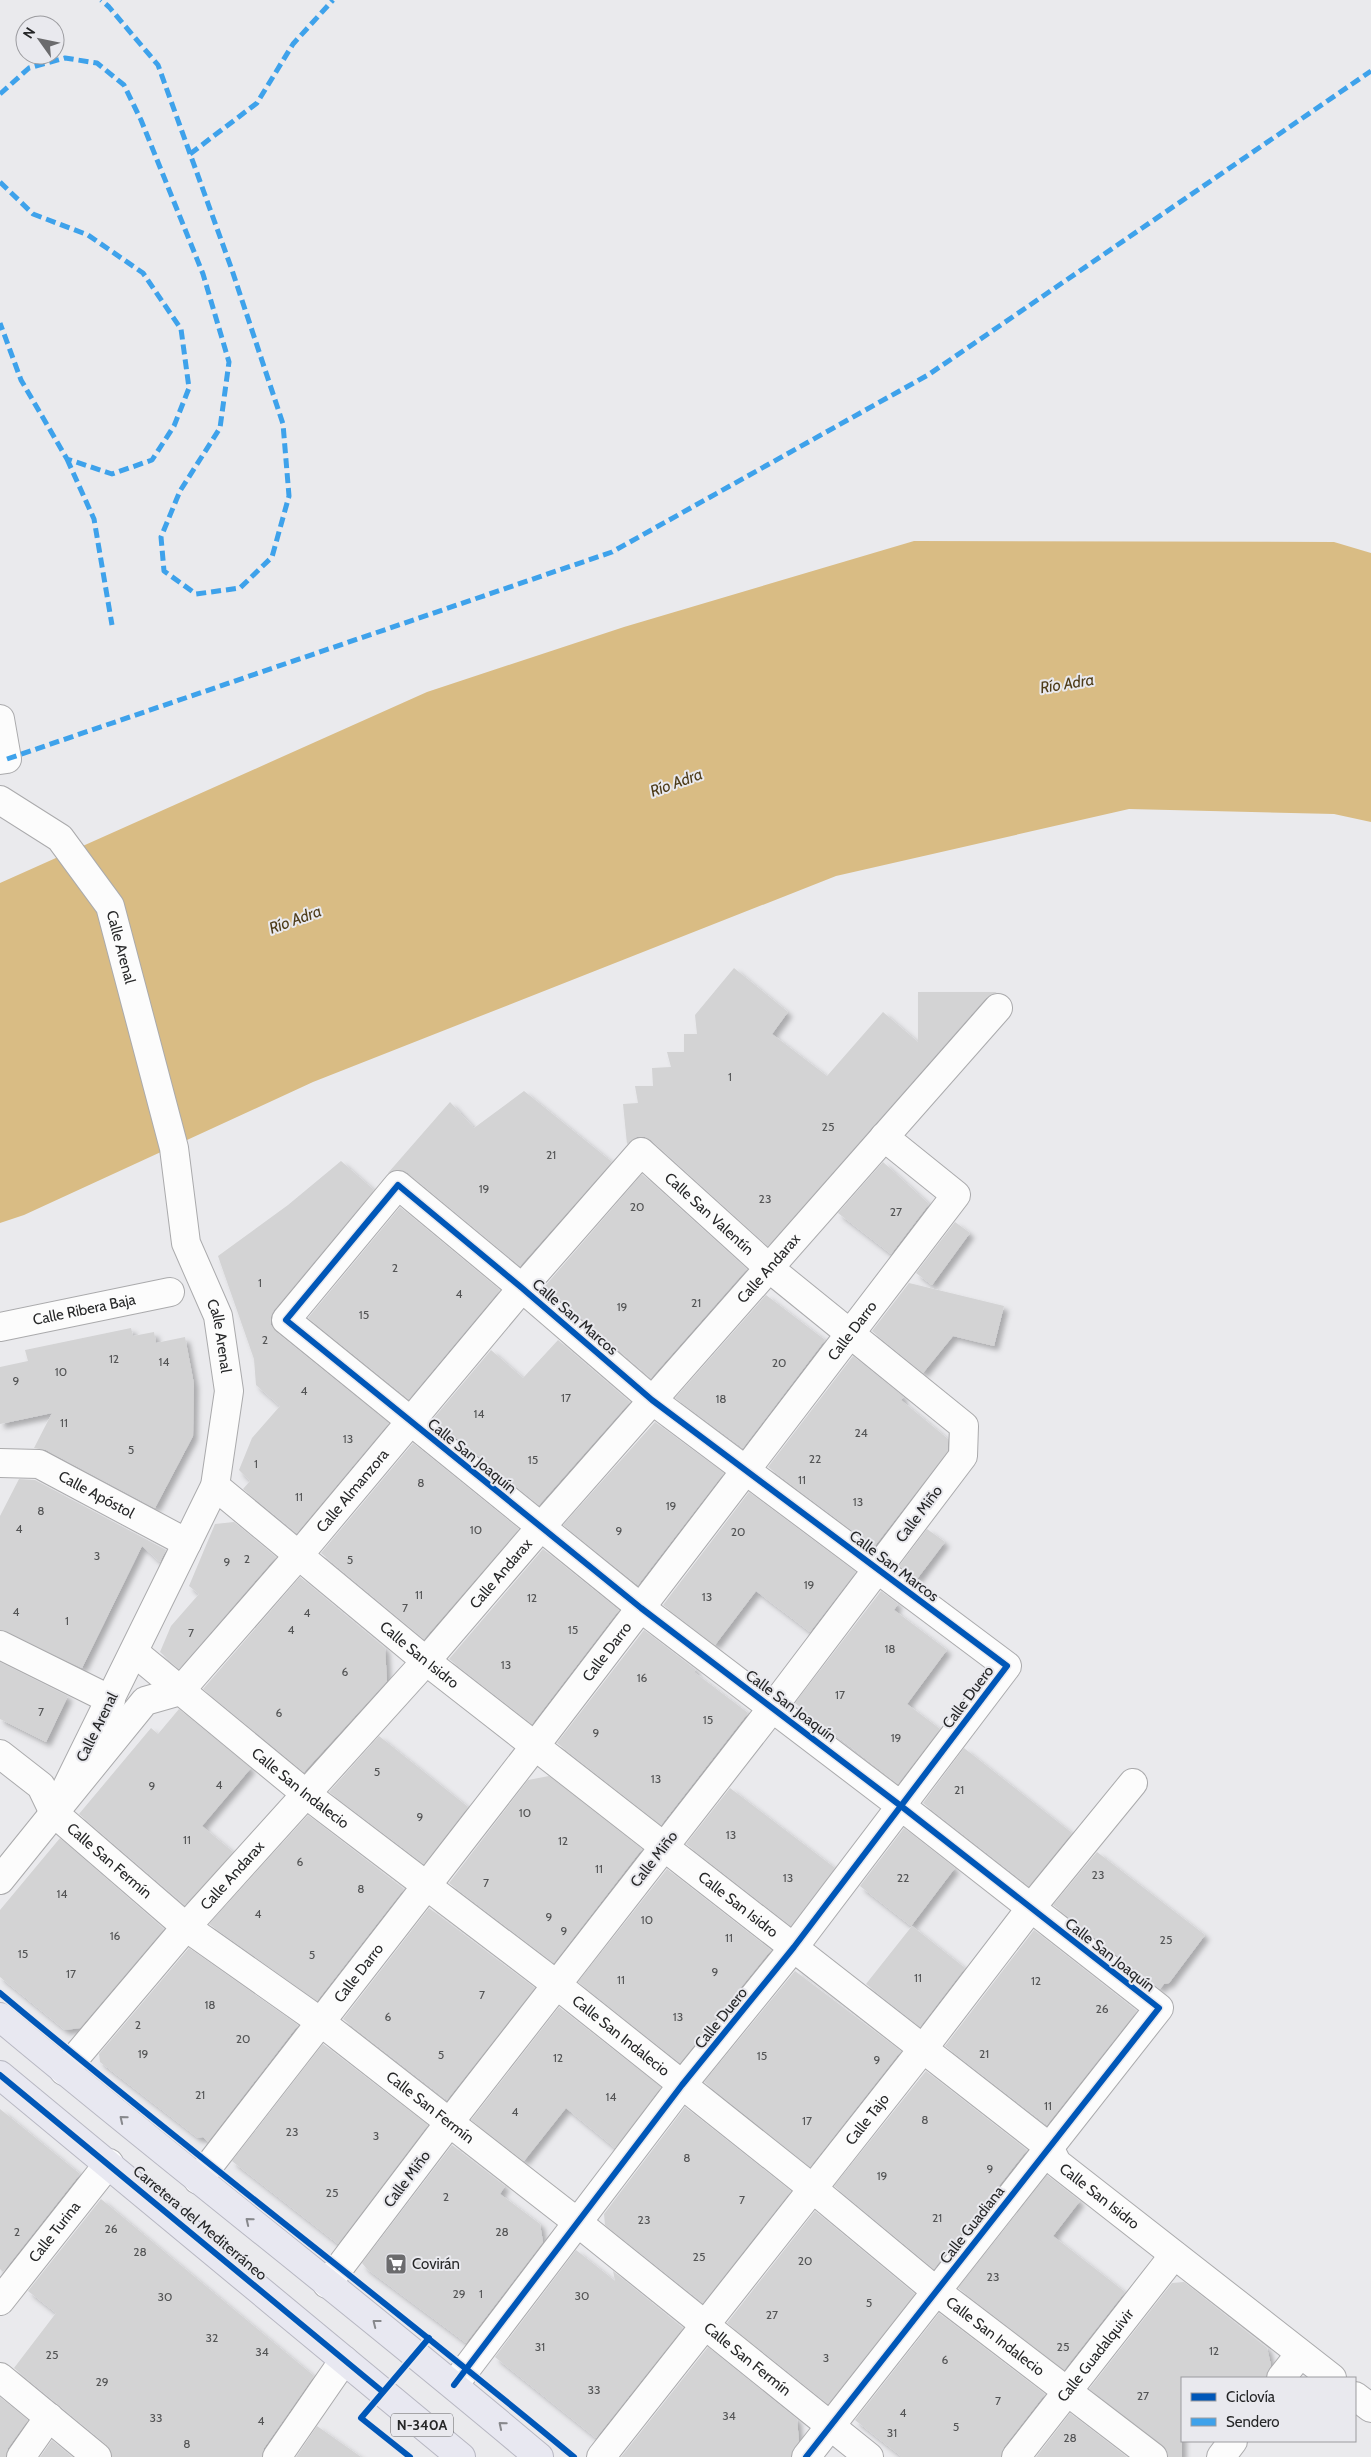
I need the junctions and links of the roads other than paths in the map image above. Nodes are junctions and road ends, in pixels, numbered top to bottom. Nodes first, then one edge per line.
1 (0, 719) edge
2 (0, 760) edge
3 (0, 800) edge
4 (998, 1008) dead end
5 (884, 1137) junction
6 (641, 1152) joint
7 (769, 1268) junction
8 (522, 1288) junction
9 (170, 1292) dead end
10 (0, 1327) edge
11 (851, 1332) junction
12 (652, 1400) junction
13 (410, 1421) junction
14 (964, 1426) joint
15 (0, 1463) edge
16 (744, 1471) junction
17 (215, 1486) junction
18 (540, 1528) junction
19 (188, 1543) junction
20 (298, 1556) junction
21 (878, 1568) junction
22 (641, 1608) junction
23 (0, 1645) edge
24 (134, 1652) junction
25 (426, 1661) junction
26 (1007, 1666) joint
27 (180, 1691) junction
28 (111, 1700) junction
29 (773, 1707) junction
30 (535, 1746) junction
31 (0, 1754) edge
32 (1134, 1783) dead end
33 (306, 1794) junction
34 (901, 1806) junction
35 (54, 1814) junction
36 (663, 1847) junction
37 (0, 1880) edge
38 (426, 1887) junction
39 (1030, 1908) junction
40 (186, 1927) junction
41 (794, 1947) junction
42 (557, 1985) junction
43 (1158, 2008) joint
44 (0, 2017) edge
45 (322, 2023) junction
46 (922, 2050) junction
47 (64, 2070) junction
48 (1, 2077) edge
49 (682, 2085) junction
50 (449, 2123) junction
51 (1049, 2148) junction
52 (108, 2163) junction
53 (198, 2180) junction
54 (812, 2188) junction
55 (577, 2222) junction
56 (1174, 2255) junction
57 (327, 2284) junction
58 (936, 2291) junction
59 (0, 2301) edge
60 (703, 2325) junction
61 (1300, 2354) junction
62 (344, 2360) junction
63 (0, 2377) edge
64 (1282, 2377) edge
65 (1331, 2377) edge
66 (454, 2385) junction
67 (1068, 2393) junction
68 (1356, 2397) edge
69 (1371, 2408) edge
70 (49, 2417) junction
71 (829, 2427) junction
72 (1232, 2442) edge
73 (21, 2457) edge
74 (96, 2457) edge
75 (277, 2457) edge
76 (461, 2457) edge
77 (539, 2457) edge
78 (601, 2457) edge
79 (806, 2457) edge
80 (869, 2457) edge
81 (1016, 2457) edge
82 (1153, 2457) edge
83 (1221, 2457) edge

1 - 2 street
3 - 17 street, Calle Arenal
4 - 5 street, Calle Andarax
5 - 7 street, Calle Andarax
5 - 11 street, Calle Darro
6 - 7 street, Calle San Valentín
6 - 8 street, Calle Almanzora
7 - 11 street, Calle San Valentín
7 - 12 street, Calle Andarax
8 - 12 street, Calle San Marcos
8 - 13 street, Calle Almanzora
8 - 13 street, Calle San Marcos
9 - 10 street, Calle Ribera Baja
11 - 14 street, Calle San Valentín
11 - 16 street, Calle Darro
12 - 16 street, Calle San Marcos
12 - 18 street, Calle Andarax
13 - 18 street, Calle San Joaquín
13 - 20 street, Calle Almanzora
14 - 21 street, Calle Miño
15 - 19 street, Calle Apóstol
16 - 21 street, Calle San Marcos
16 - 22 street, Calle Darro
17 - 19 street, Calle Arenal
17 - 20 street, Calle San Isidro
18 - 22 street, Calle San Joaquín
18 - 25 street, Calle Andarax
19 - 24 street, Calle Arenal
20 - 25 street, Calle San Isidro
20 - 27 street, Calle Almanzora
21 - 26 street, Calle San Marcos
21 - 29 street, Calle Miño
22 - 29 street, Calle San Joaquín
22 - 30 street, Calle Darro
23 - 28 street
24 - 27 street, Calle San Indalecio
24 - 28 street, Calle Arenal
25 - 30 street, Calle San Isidro
25 - 33 street, Calle Andarax
26 - 34 street, Calle Duero
27 - 33 street, Calle San Indalecio
27 - 35 street
28 - 35 street, Calle Arenal
29 - 34 street, Calle San Joaquín
29 - 36 street, Calle Miño
30 - 36 street, Calle San Isidro
30 - 38 street, Calle Darro
31 - 35 street, Calle San Fermín
32 - 39 street, Calle Tajo
33 - 38 street, Calle San Indalecio
33 - 40 street, Calle Andarax
34 - 39 street, Calle San Joaquín
34 - 41 street, Calle Duero
35 - 37 street, Calle Arenal
35 - 40 street, Calle San Fermín
36 - 41 street, Calle San Isidro
36 - 42 street, Calle Miño
38 - 42 street, Calle San Indalecio
38 - 45 street, Calle Darro
39 - 43 street, Calle San Joaquín
39 - 46 street, Calle Tajo
40 - 45 street, Calle San Fermín
40 - 47 street, Calle Andarax
41 - 46 street, Calle San Isidro
41 - 49 street, Calle Duero
42 - 49 street, Calle San Indalecio
42 - 50 street, Calle Miño
43 - 51 street, Calle Guadiana
44 - 47 highway, Carretera del Mediterráneo / N-340A
45 - 50 street, Calle San Fermín
45 - 53 street, Calle Darro
46 - 51 street, Calle San Isidro
46 - 54 street, Calle Tajo
53 -> 47 highway, Carretera del Mediterráneo / N-340A
48 - 52 highway, Carretera del Mediterráneo / N-340A
49 - 54 street, Calle San Indalecio
49 - 55 street, Calle Duero
50 - 55 street, Calle San Fermín
50 - 57 street, Calle Miño
51 - 56 street, Calle San Isidro
51 - 58 street, Calle Guadiana
52 - 59 street, Calle Turina
52 - 62 highway, Carretera del Mediterráneo / N-340A
57 -> 53 highway, Carretera del Mediterráneo / N-340A
54 - 58 street, Calle San Indalecio
54 - 60 street, Calle Tajo
55 - 60 street, Calle San Fermín
55 - 66 street, Calle Duero
56 - 61 street, Calle San Isidro
56 - 67 street, Calle Guadalquivir
66 -> 57 highway, Carretera del Mediterráneo / N-340A
58 - 67 street, Calle San Indalecio
58 - 71 street, Calle Guadiana
60 - 71 street, Calle San Fermín
60 - 78 street, Calle Tajo
61 - 64 street
61 - 65 street, Calle San Isidro
62 - 75 street
62 - 76 highway, Carretera del Mediterráneo / N-340A
63 - 70 street
77 -> 66 highway, Carretera del Mediterráneo / N-340A
67 - 81 street, Calle Guadalquivir
67 - 82 street, Calle San Indalecio
68 - 69 street
70 - 73 street
70 - 74 street
71 - 79 street, Calle Guadiana
71 - 80 street, Calle San Fermín
72 - 83 street

